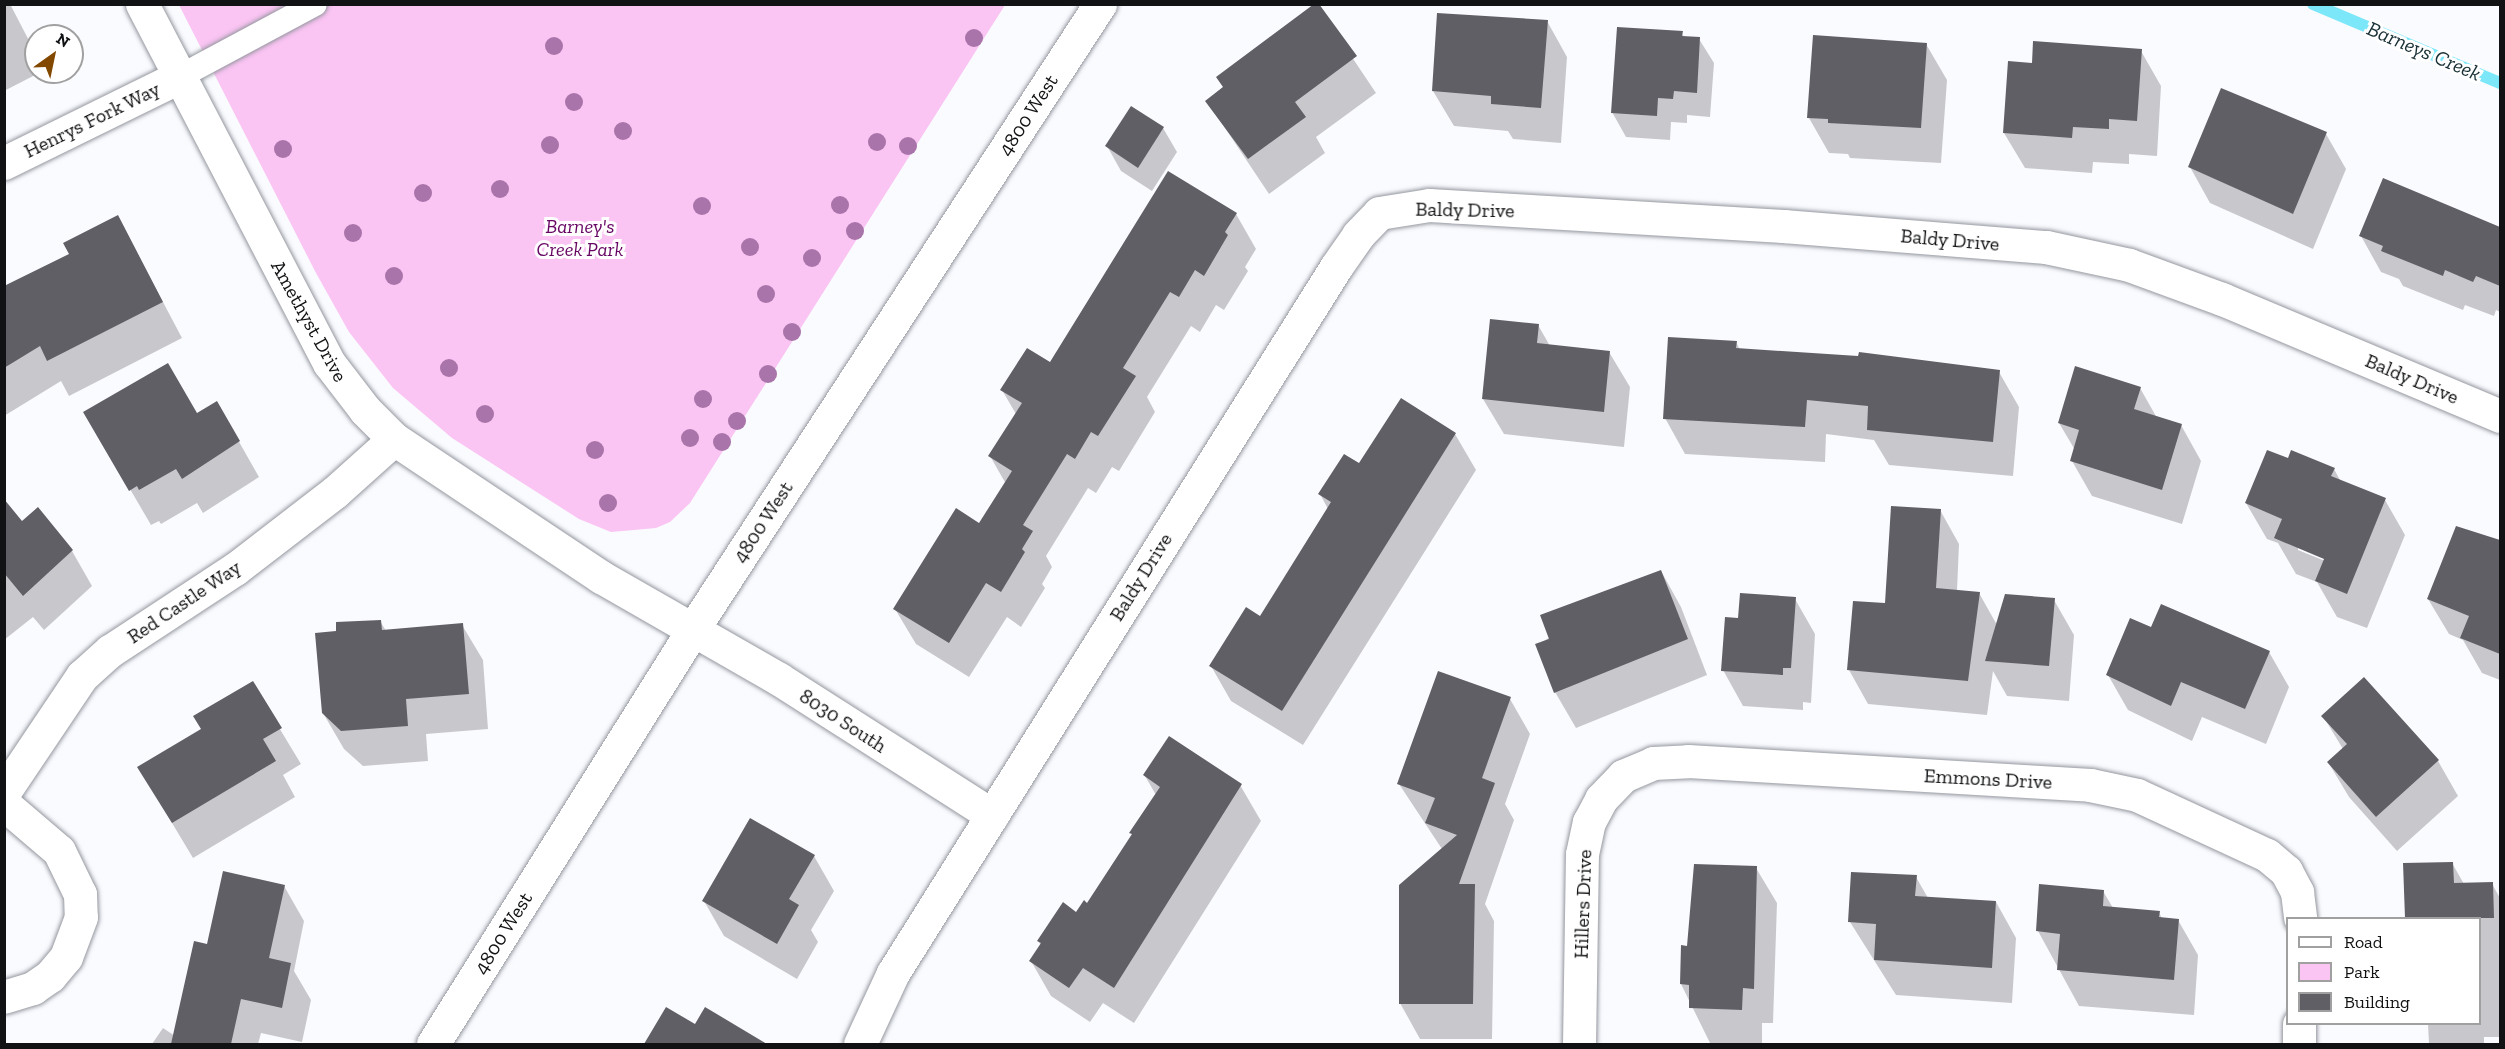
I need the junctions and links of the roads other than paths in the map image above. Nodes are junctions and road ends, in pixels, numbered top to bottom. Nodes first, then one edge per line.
1 (142, 4) edge
2 (315, 4) edge
3 (1100, 4) edge
4 (179, 77) junction
5 (4, 163) edge
6 (2500, 416) edge
7 (394, 439) junction
8 (693, 629) junction
9 (1623, 776) joint
10 (4, 792) edge
11 (4, 804) edge
12 (992, 815) junction
13 (2300, 917) edge
14 (4, 997) edge
15 (2299, 1025) edge
16 (433, 1044) edge
17 (860, 1044) edge
18 (1579, 1044) edge
19 (2299, 1044) edge

1 - 4 street, Amethyst Drive
2 - 4 lane
3 - 8 street, 4800 West
4 - 5 street, Henrys Fork Way
4 - 7 street, Amethyst Drive
6 - 12 street, Baldy Drive
7 - 8 street, Amethyst Drive
7 - 10 street, Red Castle Way
8 - 12 street, 8030 South
8 - 16 street, 4800 West
9 - 13 street, Emmons Drive
9 - 18 street, Hillers Drive
11 - 14 street
12 - 17 street, Baldy Drive
15 - 19 street

